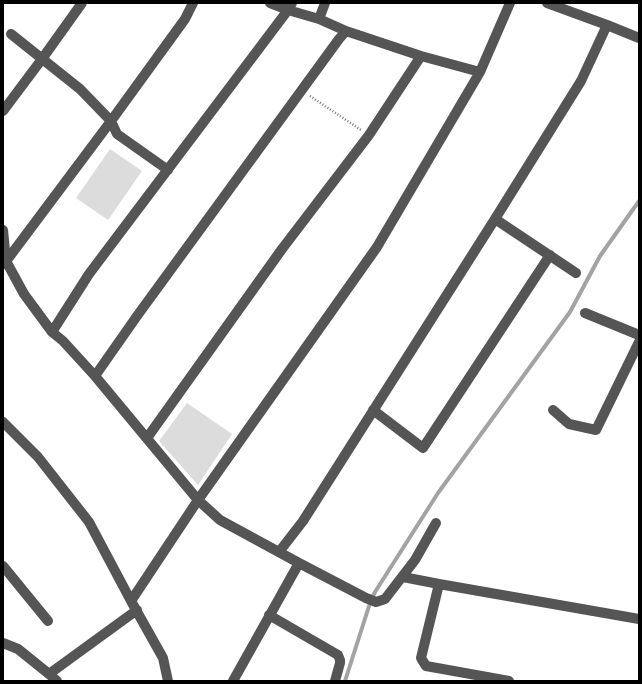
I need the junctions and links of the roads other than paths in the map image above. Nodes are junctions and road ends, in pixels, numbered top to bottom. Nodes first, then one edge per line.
1 (82, 3) edge
2 (193, 3) edge
3 (270, 3) edge
4 (325, 3) edge
5 (510, 3) edge
6 (547, 3) edge
7 (290, 7) edge
8 (319, 19) junction
9 (607, 25) junction
10 (346, 31) junction
11 (11, 34) dead end
12 (639, 38) edge
13 (421, 56) junction
14 (42, 58) junction
15 (480, 72) junction
16 (3, 111) edge
17 (111, 121) junction
18 (168, 170) junction
19 (495, 219) junction
20 (3, 230) edge
21 (550, 256) junction
22 (5, 263) edge
23 (576, 273) dead end
24 (585, 313) dead end
25 (52, 332) junction
26 (639, 335) edge
27 (639, 342) edge
28 (95, 376) junction
29 (373, 410) junction
30 (553, 410) dead end
31 (5, 429) edge
32 (147, 438) junction
33 (198, 500) junction
34 (436, 523) dead end
35 (279, 552) junction
36 (299, 563) junction
37 (3, 566) edge
38 (403, 576) junction
39 (439, 584) junction
40 (131, 601) junction
41 (137, 610) junction
42 (269, 616) junction
43 (639, 620) edge
44 (48, 621) dead end
45 (3, 644) edge
46 (49, 674) junction
47 (57, 681) edge
48 (168, 681) edge
49 (233, 681) edge
50 (335, 681) edge
51 (509, 681) edge

1 - 14 street
2 - 17 street
3 - 7 street
4 - 8 street
5 - 15 street
6 - 9 street
7 - 8 street
7 - 18 street
8 - 10 street
9 - 12 street
9 - 19 street
10 - 13 street
10 - 28 street
11 - 14 street
13 - 15 street
13 - 32 street
14 - 16 street
14 - 17 street
15 - 33 street
17 - 18 street
17 - 22 street
18 - 25 street
19 - 21 street
19 - 29 street
20 - 22 street
21 - 23 street
21 - 29 street
22 - 25 street
24 - 26 street
25 - 28 street
27 - 30 street
28 - 32 street
29 - 35 street
31 - 40 street
32 - 33 street
33 - 35 street
33 - 40 street
34 - 38 street
35 - 36 street
36 - 38 street
36 - 42 street
37 - 44 street
38 - 39 street
39 - 43 street
39 - 51 street
40 - 41 street
41 - 46 street
41 - 48 street
42 - 49 street
42 - 50 street
45 - 46 street
46 - 47 street

